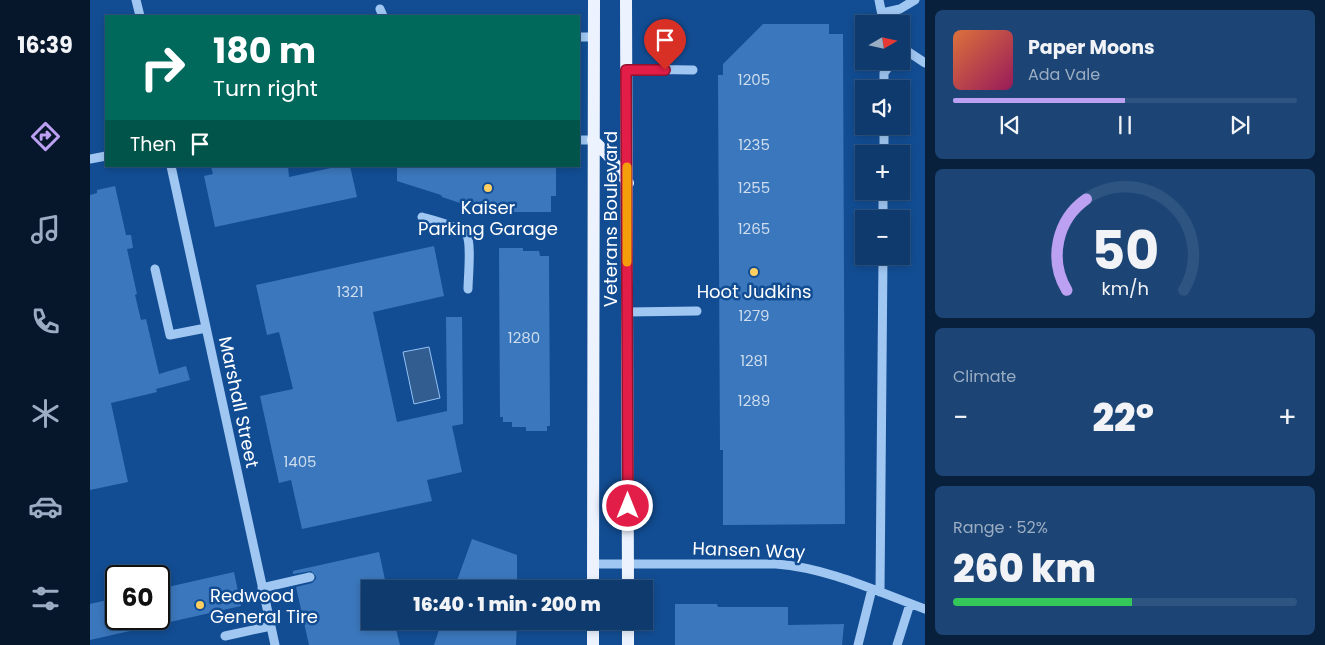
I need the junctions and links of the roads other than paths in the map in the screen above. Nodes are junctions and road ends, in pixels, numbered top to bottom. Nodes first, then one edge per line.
1 (136, 0) edge
2 (594, 0) edge
3 (626, 0) edge
4 (878, 0) edge
5 (915, 0) edge
6 (882, 13) joint
7 (140, 15) edge
8 (580, 37) edge
9 (594, 37) junction
10 (910, 54) edge
11 (925, 63) edge
12 (626, 70) junction
13 (693, 70) dead end
14 (580, 140) edge
15 (593, 140) junction
16 (105, 156) edge
17 (90, 160) edge
18 (171, 167) edge
19 (628, 183) junction
20 (422, 217) dead end
21 (883, 265) edge
22 (155, 269) dead end
23 (468, 289) dead end
24 (697, 311) dead end
25 (627, 312) junction
26 (206, 328) junction
27 (594, 564) junction
28 (628, 564) junction
29 (310, 577) dead end
30 (593, 580) edge
31 (628, 580) edge
32 (262, 588) junction
33 (876, 591) junction
34 (910, 604) junction
35 (925, 610) edge
36 (270, 626) junction
37 (593, 630) edge
38 (628, 630) edge
39 (224, 636) dead end
40 (275, 645) edge
41 (593, 645) edge
42 (628, 645) edge
43 (858, 645) edge
44 (897, 645) edge

1 - 7 street
2 - 9 main road, Veterans Boulevard
3 - 12 main road, Veterans Boulevard
4 - 6 street
5 - 6 street
8 - 9 street
9 - 15 main road, Veterans Boulevard
10 - 11 street
12 - 13 street
12 - 19 main road, Veterans Boulevard
14 - 15 street
15 - 19 main road
15 - 27 main road, Veterans Boulevard
16 - 17 street
18 - 26 street, Marshall Street
19 - 25 main road, Veterans Boulevard
20 - 23 street
21 - 33 street
22 - 26 street
24 - 25 street
25 - 28 main road, Veterans Boulevard
26 - 32 street, Marshall Street
27 - 28 street, Hansen Way
27 - 30 main road, Veterans Boulevard
28 - 31 main road, Veterans Boulevard
28 - 33 street, Hansen Way
29 - 32 street
32 - 36 street, Marshall Street
33 - 34 street, Hansen Way
33 - 43 street
34 - 35 street, Hansen Way
34 - 44 street
36 - 39 street
36 - 40 street, Marshall Street
37 - 41 main road
38 - 42 main road

